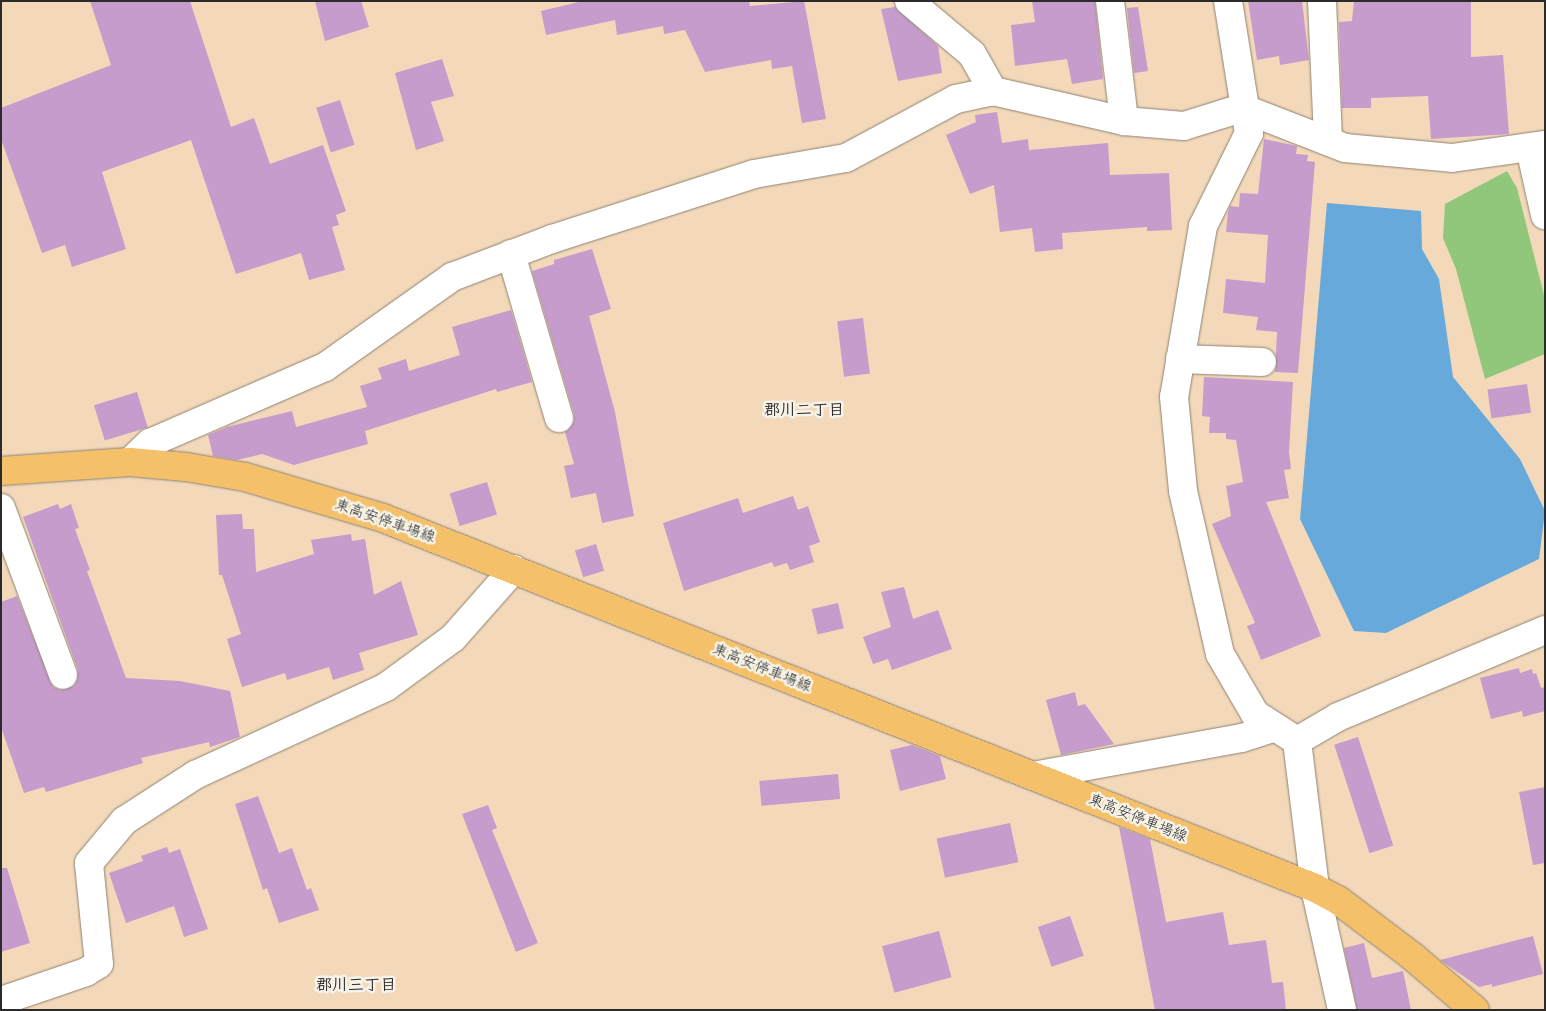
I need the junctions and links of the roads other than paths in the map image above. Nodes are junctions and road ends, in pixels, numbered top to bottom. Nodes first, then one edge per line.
1 (909, 1) edge
2 (1110, 1) edge
3 (1228, 1) edge
4 (1322, 1) edge
5 (993, 91) junction
6 (1242, 108) junction
7 (1124, 121) junction
8 (1328, 141) junction
9 (1538, 147) edge
10 (1545, 215) edge
11 (511, 254) junction
12 (1180, 359) junction
13 (1262, 362) dead end
14 (559, 418) dead end
15 (130, 462) junction
16 (2, 465) edge
17 (1, 508) edge
18 (514, 569) junction
19 (1545, 630) edge
20 (63, 675) dead end
21 (1275, 727) junction
22 (1297, 741) junction
23 (1032, 776) junction
24 (1315, 888) junction
25 (1, 1001) edge
26 (1342, 1010) edge
27 (1475, 1010) edge

1 - 5 street
2 - 7 street
3 - 6 street
4 - 8 street
5 - 7 street
5 - 11 street
6 - 7 street
6 - 8 street
6 - 12 street
8 - 9 street
9 - 10 street
11 - 14 street
11 - 15 street
12 - 13 street
12 - 21 street
15 - 16 main road, 東高安停車場線
15 - 18 main road, 東高安停車場線
17 - 20 street
18 - 23 main road, 東高安停車場線
18 - 25 street
19 - 22 street
21 - 22 street
21 - 23 street
22 - 24 street
23 - 24 main road, 東高安停車場線
24 - 26 street
24 - 27 main road, 東高安停車場線

